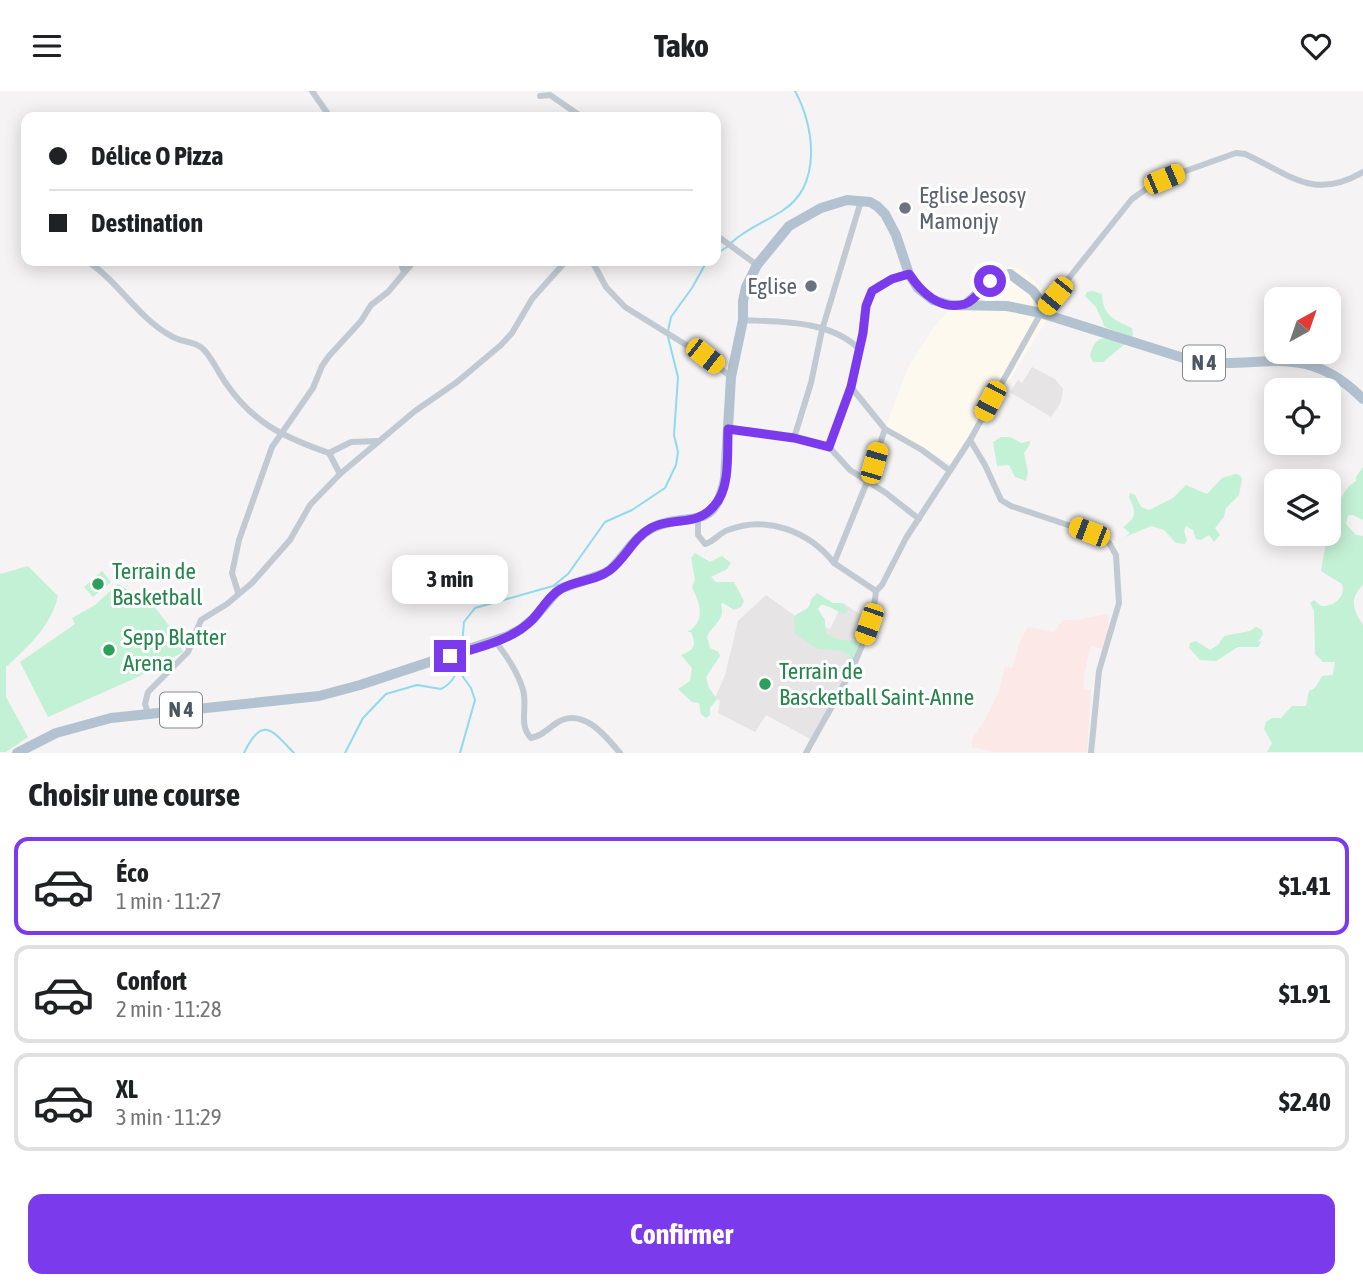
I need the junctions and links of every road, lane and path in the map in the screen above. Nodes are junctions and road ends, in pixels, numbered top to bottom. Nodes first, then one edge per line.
1 (312, 91) edge
2 (540, 96) dead end
3 (327, 112) edge
4 (575, 112) edge
5 (1363, 172) edge
6 (861, 200) junction
7 (721, 239) edge
8 (757, 265) junction
9 (94, 266) edge
10 (402, 266) edge
11 (409, 266) edge
12 (562, 266) edge
13 (595, 266) edge
14 (404, 272) junction
15 (909, 274) junction
16 (966, 304) junction
17 (1041, 313) junction
18 (743, 320) junction
19 (822, 330) junction
20 (859, 349) junction
21 (731, 377) junction
22 (851, 387) junction
23 (1363, 399) edge
24 (728, 429) junction
25 (885, 429) junction
26 (281, 434) junction
27 (794, 438) junction
28 (380, 440) junction
29 (970, 440) junction
30 (829, 447) junction
31 (329, 453) junction
32 (949, 470) junction
33 (340, 474) junction
34 (867, 482) junction
35 (698, 519) junction
36 (919, 519) junction
37 (834, 563) junction
38 (876, 591) junction
39 (238, 592) junction
40 (495, 641) junction
41 (148, 713) junction
42 (17, 753) edge
43 (620, 753) edge
44 (806, 753) edge
45 (1091, 753) edge

1 - 3 street
2 - 4 street
5 - 17 street
6 - 8 main road
6 - 15 main road, N 4
6 - 19 street
7 - 8 street
8 - 18 main road
9 - 26 street
10 - 14 street
11 - 14 street
12 - 28 street
13 - 21 street
14 - 26 street
15 - 16 main road, N 4
15 - 20 street
16 - 17 main road, N 4
16 - 17 main road
17 - 23 main road, N 4
17 - 29 street
18 - 19 street
18 - 21 main road
19 - 20 street
19 - 27 street
20 - 22 street
21 - 24 main road
22 - 25 street
22 - 30 street
24 - 27 street
24 - 35 main road
25 - 32 street
25 - 34 street
26 - 31 street
26 - 39 street
27 - 30 street
28 - 31 street
28 - 33 street
29 - 32 street
29 - 45 street
30 - 34 street
31 - 33 street
32 - 36 street
33 - 39 street
34 - 36 street
34 - 37 street
35 - 37 street
35 - 40 main road, N 4
36 - 38 street
37 - 38 street
38 - 44 street
39 - 41 street
40 - 41 main road, N 4
40 - 43 street
41 - 42 main road, N 4

